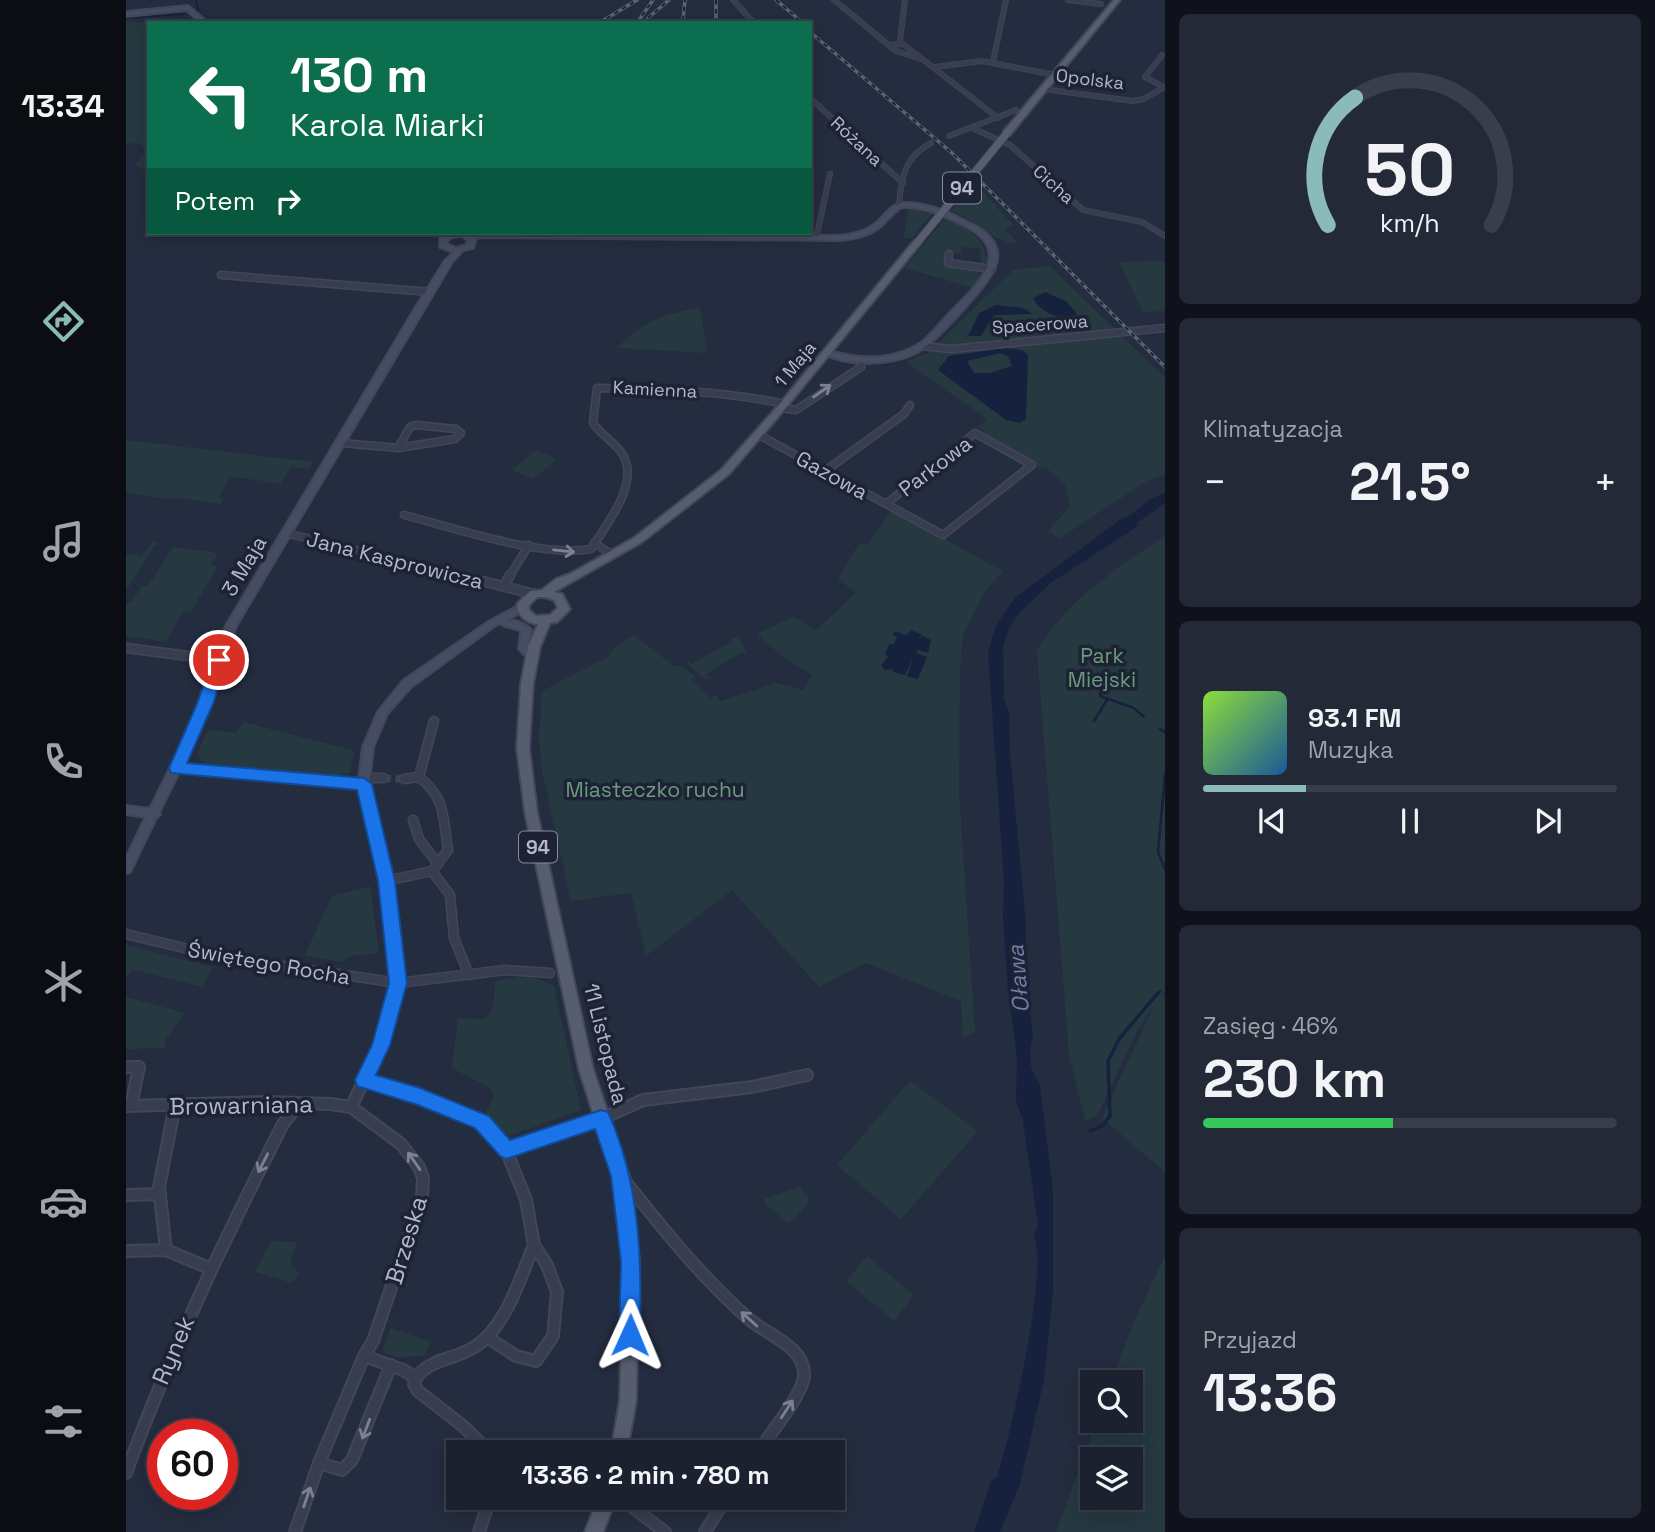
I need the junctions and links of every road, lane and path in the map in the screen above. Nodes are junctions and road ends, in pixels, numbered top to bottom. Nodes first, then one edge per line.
1 (188, 0) edge
2 (733, 0) edge
3 (834, 0) edge
4 (905, 0) edge
5 (1006, 0) edge
6 (1068, 0) edge
7 (1117, 0) edge
8 (1101, 4) dead end
9 (188, 8) junction
10 (126, 14) edge
11 (203, 21) edge
12 (752, 21) edge
13 (903, 44) junction
14 (890, 46) junction
15 (1162, 55) dead end
16 (923, 59) junction
17 (993, 62) junction
18 (935, 68) junction
19 (1055, 75) junction
20 (1043, 89) junction
21 (812, 100) edge
22 (1016, 110) dead end
23 (998, 118) junction
24 (972, 128) junction
25 (1007, 133) joint
26 (949, 136) dead end
27 (932, 143) dead end
28 (906, 169) junction
29 (889, 170) junction
30 (830, 174) dead end
31 (903, 183) junction
32 (897, 207) junction
33 (447, 235) edge
34 (739, 235) edge
35 (1165, 236) edge
36 (470, 238) junction
37 (816, 239) junction
38 (917, 243) joint
39 (448, 248) junction
40 (460, 249) junction
41 (949, 254) dead end
42 (449, 261) junction
43 (992, 269) junction
44 (221, 275) dead end
45 (430, 292) junction
46 (1163, 328) edge
47 (922, 346) junction
48 (827, 353) junction
49 (862, 361) junction
50 (910, 405) dead end
51 (783, 406) junction
52 (759, 435) junction
53 (342, 443) junction
54 (397, 450) junction
55 (825, 471) junction
56 (886, 504) junction
57 (404, 515) dead end
58 (286, 533) junction
59 (943, 535) joint
60 (594, 543) junction
61 (529, 545) junction
62 (613, 555) junction
63 (574, 577) junction
64 (507, 587) junction
65 (558, 597) junction
66 (531, 605) junction
67 (545, 621) junction
68 (505, 623) junction
69 (480, 634) junction
70 (126, 648) edge
71 (533, 652) junction
72 (219, 660) junction
73 (434, 721) dead end
74 (177, 768) junction
75 (419, 777) junction
76 (383, 778) tunnel mouth
77 (404, 779) tunnel mouth
78 (364, 781) junction
79 (126, 810) edge
80 (155, 814) junction
81 (414, 820) dead end
82 (435, 867) junction
83 (126, 869) edge
84 (386, 881) junction
85 (126, 933) edge
86 (550, 973) dead end
87 (468, 975) junction
88 (398, 983) junction
89 (126, 1067) edge
90 (807, 1075) dead end
91 (365, 1078) junction
92 (330, 1104) joint
93 (175, 1105) junction
94 (298, 1105) junction
95 (129, 1106) edge
96 (351, 1107) junction
97 (601, 1119) junction
98 (506, 1150) junction
99 (621, 1176) junction
100 (160, 1194) junction
101 (126, 1195) edge
102 (534, 1245) junction
103 (166, 1250) junction
104 (126, 1251) edge
105 (211, 1269) junction
106 (487, 1337) junction
107 (363, 1356) junction
108 (391, 1365) junction
109 (416, 1378) junction
110 (478, 1440) edge
111 (621, 1440) edge
112 (766, 1440) edge
113 (319, 1463) junction
114 (126, 1473) edge
115 (485, 1510) edge
116 (602, 1510) edge
117 (636, 1510) edge
118 (719, 1510) edge
119 (295, 1532) edge
120 (479, 1532) edge
121 (594, 1532) edge
122 (665, 1532) edge
123 (705, 1532) edge

1 - 9 street
2 - 12 street
3 - 14 street
4 - 13 street
5 - 17 street
6 - 8 street
7 - 19 main road, Opolska / 94
9 - 10 street
9 - 11 street
13 - 14 street
13 - 16 street
14 - 16 street
15 - 20 street, Opolska
16 - 18 street
17 - 18 street
17 - 19 street
18 - 23 street
19 - 20 main road, Opolska / 94
20 - 25 main road, Opolska / 94
21 - 29 street, Różana
22 - 23 street
23 - 24 street
24 - 26 street
24 - 35 street, Cicha
25 - 38 main road, 1 Maja / 94, bridge
27 - 28 street
28 - 29 street
28 - 31 street
29 - 31 street, Różana
30 - 37 street
31 - 32 street
32 - 37 street
32 - 43 street
33 - 36 street
33 - 39 street
34 - 36 street
34 - 37 street
36 - 40 street, 3 Maja
38 - 48 main road, 1 Maja / 94
39 - 40 street
39 - 42 street
40 - 42 street, 3 Maja
41 - 43 street
42 - 45 street, 3 Maja
43 - 47 street, Spacerowa
44 - 45 street
45 - 53 street, 3 Maja
46 - 47 street, Spacerowa
47 - 49 street, Spacerowa
48 - 49 street, Spacerowa
48 - 51 main road, 1 Maja / 94
51 -> 49 street
50 - 55 street
51 - 52 main road, 1 Maja / 94
51 - 60 street, Kamienna
52 - 55 street, Gazowa
52 - 62 main road, 1 Maja / 94
53 - 54 street
53 - 58 street, 3 Maja
54 - 54 street
55 - 56 street, Gazowa
56 - 59 street, Gazowa
56 - 59 street, Parkowa
57 - 61 street
58 - 64 street, Jana Kasprowicza
58 - 72 street, 3 Maja
61 -> 60 street
60 - 62 street
61 - 64 street, Jana Kasprowicza
62 - 63 main road, 1 Maja / 94
63 - 65 main road, 1 Maja / 94
63 - 66 main road, 1 Maja / 94
64 - 66 street, Jana Kasprowicza
65 - 66 main road
65 - 67 main road, 94
66 - 67 main road
66 - 68 street, 1 Maja
66 - 69 street, 1 Maja
66 - 71 main road, 11 Listopada / 94
67 - 71 main road, 11 Listopada / 94
68 - 69 street, 1 Maja
68 - 71 street
69 - 78 street, 1 Maja
70 - 72 street
71 - 97 main road, 11 Listopada / 94
72 - 74 street, 3 Maja
73 - 75 street
74 - 78 street
74 - 80 street, 3 Maja
75 - 77 street
75 - 82 street
76 - 78 street
78 - 84 street, 1 Maja
79 - 80 street
80 - 83 street, 3 Maja
81 - 82 street
82 - 84 street
82 - 87 street
84 - 88 street, 1 Maja
85 - 88 street, Świętego Rocha
86 - 87 street
87 - 88 street, Świętego Rocha
88 - 91 street
89 - 95 street
90 - 97 street
91 - 96 street
91 - 98 street
92 - 94 street, Browarniana
92 - 96 street, Brzeska
93 - 94 street, Browarniana
93 - 95 street, Browarniana
93 - 100 street
94 -> 105 street, Rynek
107 -> 96 street, Brzeska
97 - 98 street
97 - 99 main road, 11 Listopada / 94
98 - 102 street
99 - 111 main road, 11 Listopada / 94
112 -> 99 street
100 - 101 street
100 - 103 street
102 - 106 street
102 - 106 street
103 - 104 street
103 - 105 street
105 - 114 street, Rynek
106 - 109 street
107 - 108 street
107 - 113 street
108 - 109 street
108 -> 113 street
109 - 110 street
119 -> 113 street
115 - 120 street
116 - 121 main road
117 - 122 street
118 - 123 street

